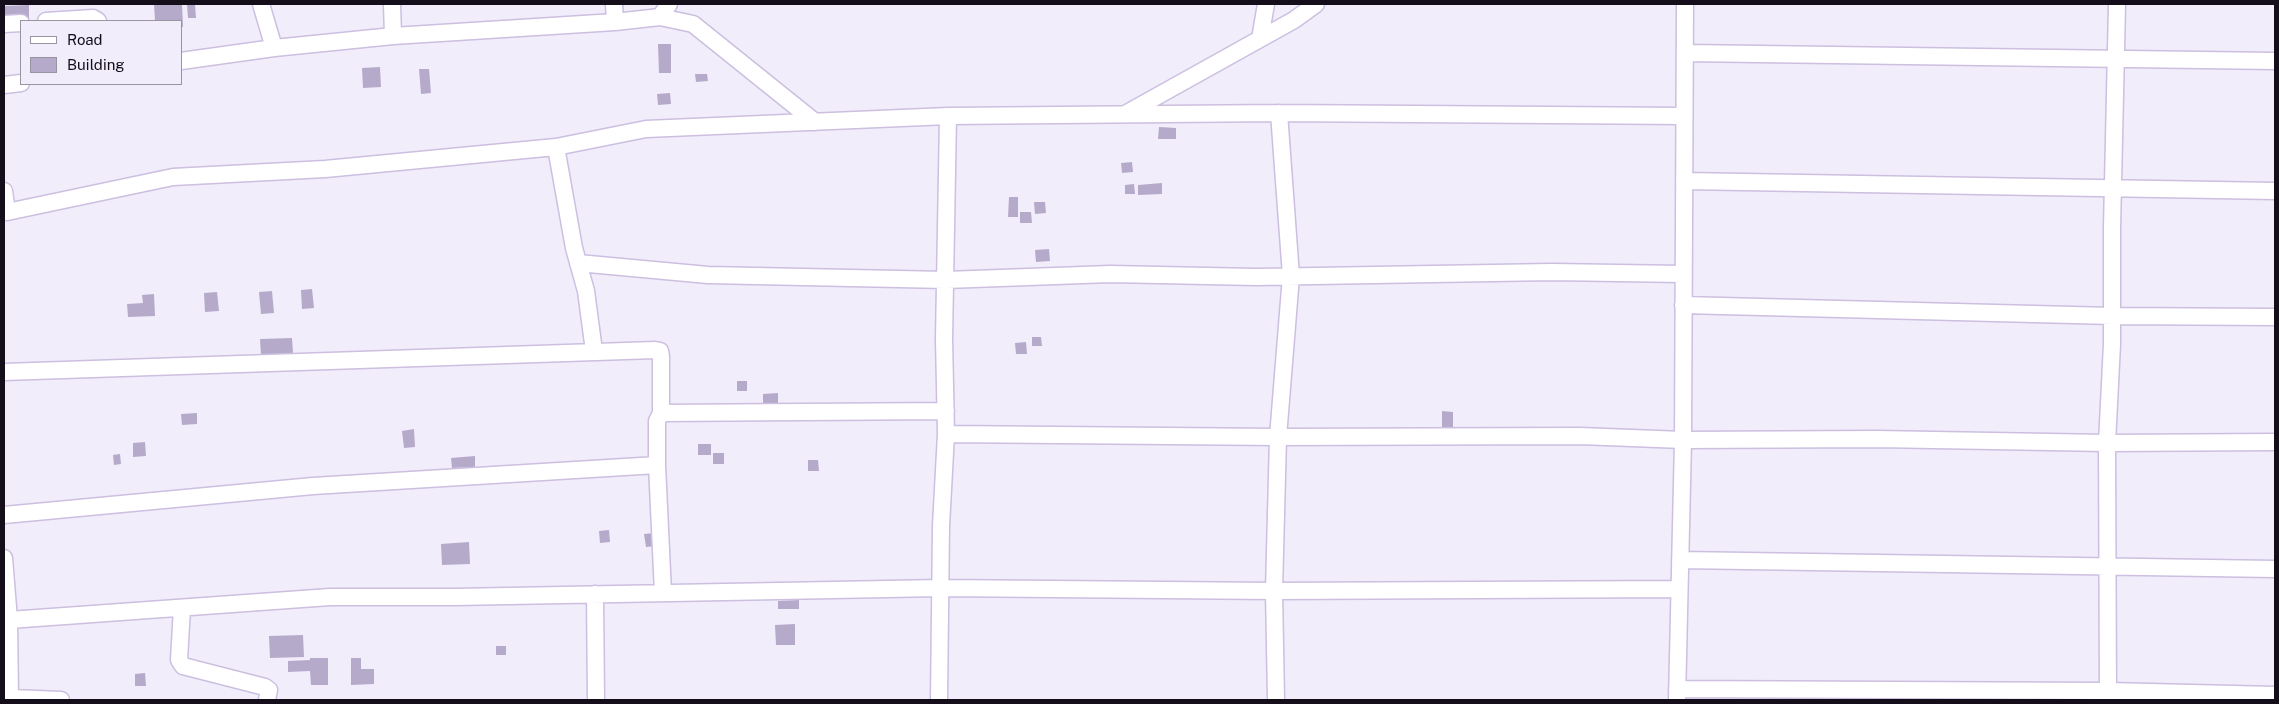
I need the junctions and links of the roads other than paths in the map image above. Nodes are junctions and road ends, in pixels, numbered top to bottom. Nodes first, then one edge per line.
1 (261, 4) edge
2 (392, 4) edge
3 (614, 4) edge
4 (1266, 4) edge
5 (1316, 4) edge
6 (1685, 4) edge
7 (2117, 4) edge
8 (665, 10) edge
9 (95, 14) edge
10 (53, 20) edge
11 (615, 22) junction
12 (20, 23) edge
13 (4, 24) edge
14 (393, 36) junction
15 (1260, 39) junction
16 (274, 48) junction
17 (1685, 53) junction
18 (2116, 58) junction
19 (182, 60) edge
20 (2275, 61) edge
21 (20, 82) edge
22 (4, 85) edge
23 (1280, 112) junction
24 (1125, 114) junction
25 (948, 116) junction
26 (1684, 116) junction
27 (815, 122) junction
28 (556, 147) junction
29 (1684, 181) junction
30 (2114, 190) junction
31 (4, 191) edge
32 (2275, 191) edge
33 (5, 214) edge
34 (578, 264) junction
35 (1683, 274) junction
36 (1291, 276) junction
37 (946, 280) junction
38 (1683, 305) junction
39 (2112, 316) junction
40 (2275, 317) edge
41 (594, 351) junction
42 (4, 372) edge
43 (946, 411) junction
44 (661, 413) junction
45 (946, 434) junction
46 (1278, 438) junction
47 (1683, 440) junction
48 (2275, 442) edge
49 (2107, 443) junction
50 (657, 465) junction
51 (4, 515) edge
52 (4, 558) edge
53 (1680, 560) junction
54 (2108, 566) junction
55 (2275, 569) edge
56 (941, 588) junction
57 (1679, 589) junction
58 (1274, 592) junction
59 (663, 593) junction
60 (594, 594) junction
61 (182, 608) junction
62 (6, 620) edge
63 (1677, 694) edge
64 (2275, 695) edge
65 (2108, 696) edge
66 (61, 700) edge
67 (267, 700) edge
68 (596, 700) edge
69 (938, 700) edge
70 (1276, 700) edge

1 - 16 street
2 - 14 street
3 - 11 street
4 - 15 street
5 - 15 street
6 - 17 street
7 - 18 street
8 - 11 street
8 - 27 street
9 - 10 street
11 - 14 street
12 - 13 street
14 - 16 street
15 - 24 street
16 - 19 street
17 - 18 street
17 - 26 street
18 - 20 street
18 - 30 street
21 - 22 street
23 - 24 street
23 - 26 street
23 - 36 street
24 - 25 street
25 - 27 street
25 - 37 street
26 - 29 street
27 - 28 street
28 - 33 street
28 - 34 street
29 - 30 street
29 - 35 street
30 - 32 street
30 - 39 street
31 - 33 street
34 - 37 street
34 - 41 street
35 - 36 street
35 - 38 street
36 - 37 street
36 - 46 street
37 - 43 street
38 - 39 street
38 - 47 street
39 - 40 street
39 - 49 street
41 - 42 street
41 - 44 street
43 - 44 street
43 - 45 street
44 - 50 street
45 - 46 street
45 - 56 street
46 - 47 street
46 - 58 street
47 - 49 street
47 - 53 street
48 - 49 street
49 - 54 street
50 - 51 street
50 - 59 street
52 - 62 street
53 - 54 street
53 - 57 street
54 - 55 street
54 - 65 street
56 - 58 street
56 - 59 street
56 - 69 street
57 - 58 street
57 - 63 street
58 - 70 street
59 - 60 street
60 - 61 street
60 - 68 street
61 - 62 street
61 - 67 street
62 - 66 street
63 - 65 street
64 - 65 street

